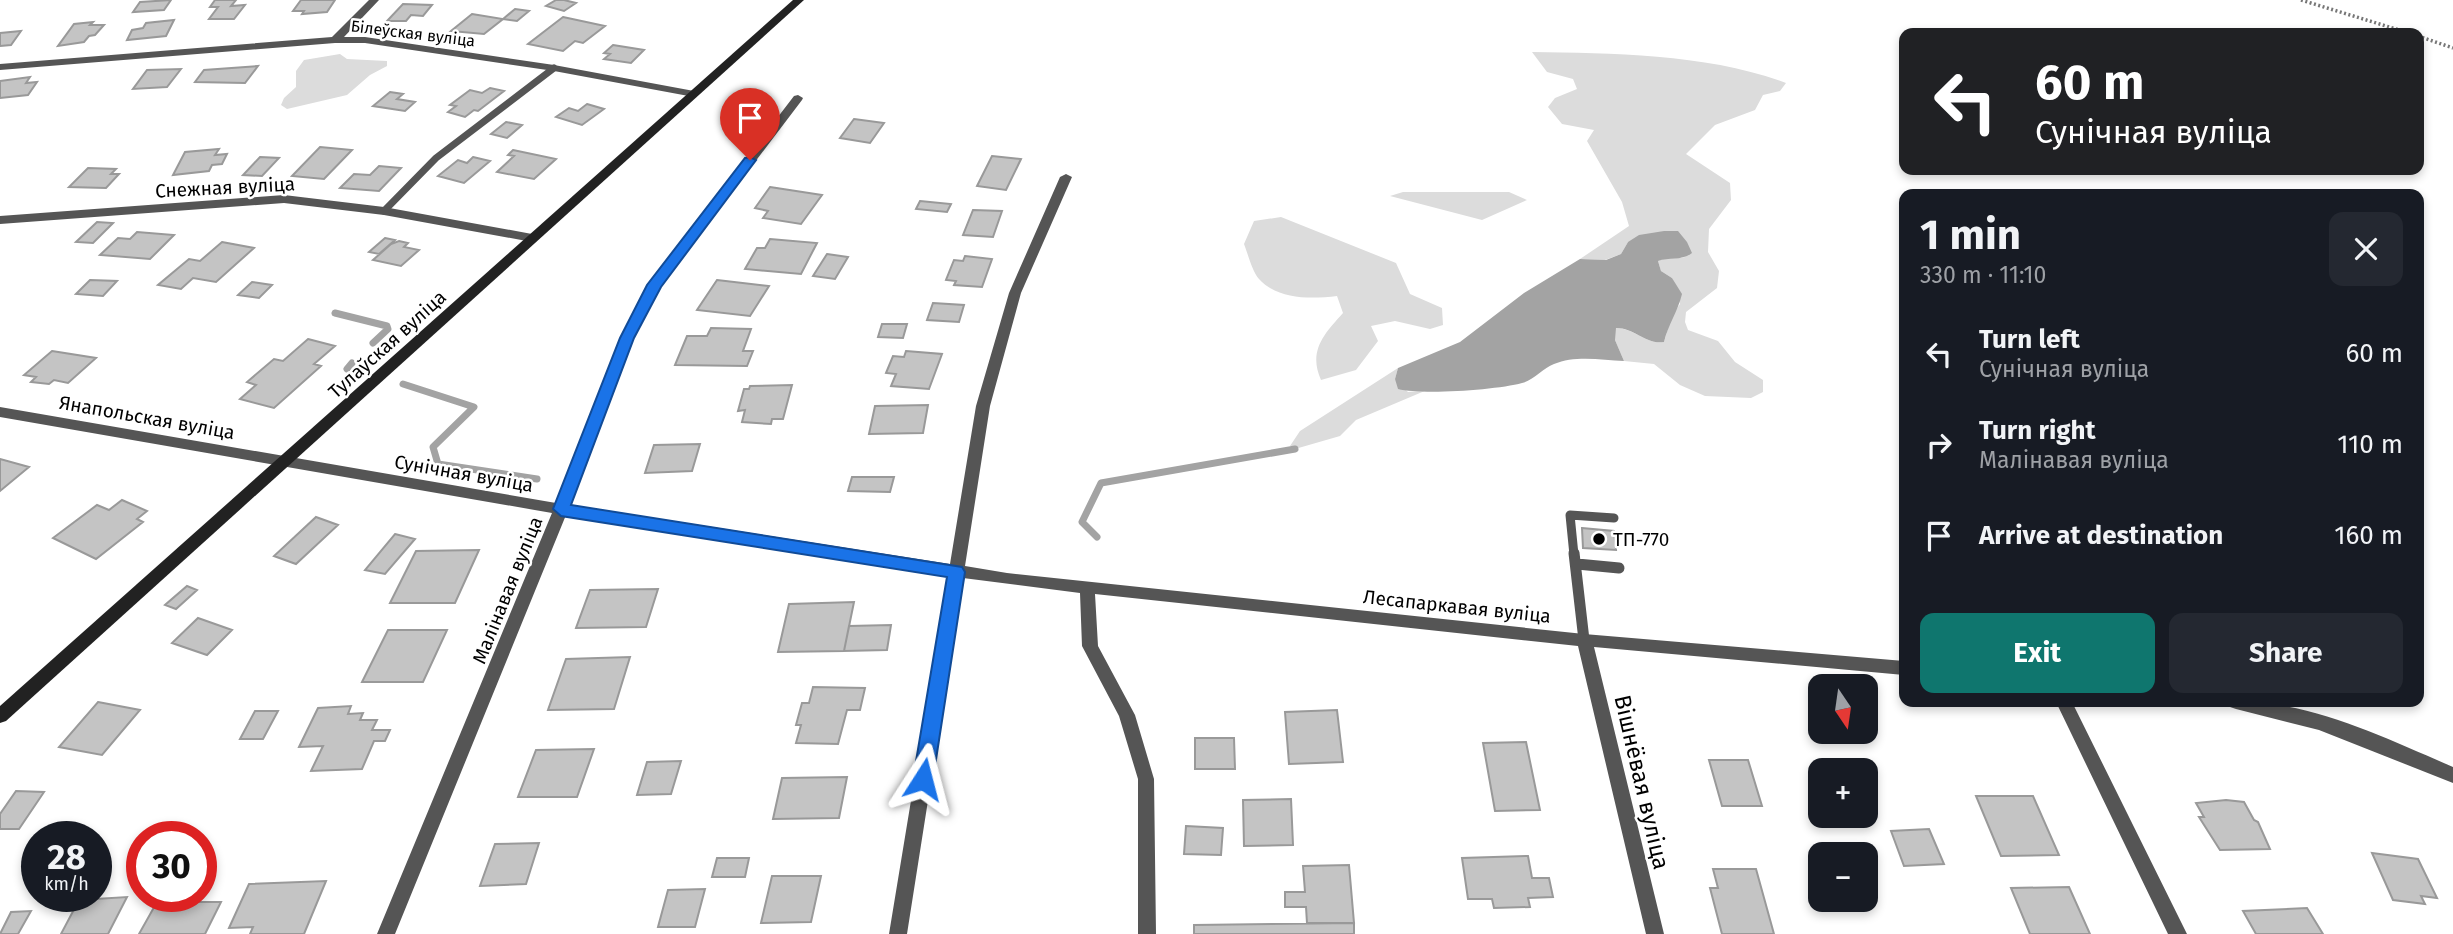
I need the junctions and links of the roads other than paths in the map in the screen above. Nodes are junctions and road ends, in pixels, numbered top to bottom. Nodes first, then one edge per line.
1 (374, 0) edge
2 (799, 0) edge
3 (335, 40) junction
4 (0, 67) edge
5 (554, 68) junction
6 (694, 94) junction
7 (797, 98) dead end
8 (1066, 177) dead end
9 (384, 211) junction
10 (0, 220) edge
11 (532, 238) junction
12 (0, 412) edge
13 (287, 461) junction
14 (561, 509) junction
15 (1614, 518) dead end
16 (1577, 564) junction
17 (1619, 568) dead end
18 (956, 572) junction
19 (1007, 579) joint
20 (1087, 589) junction
21 (1584, 640) junction
22 (1899, 668) edge
23 (2066, 707) edge
24 (2265, 707) edge
25 (0, 716) edge
26 (2453, 775) edge
27 (386, 934) edge
28 (898, 934) edge
29 (1147, 934) edge
30 (1655, 934) edge
31 (2178, 934) edge

1 - 3 street
2 - 6 main road, Тулаўская вуліца
3 - 4 street, Білеўская вуліца
3 - 5 street, Білеўская вуліца
5 - 6 street, Білеўская вуліца
5 - 9 lane
6 - 11 main road, Тулаўская вуліца
7 - 14 street, Малінавая вуліца
8 - 18 street
9 - 10 street, Снежная вуліца
9 - 11 street, Снежная вуліца
11 - 13 main road, Тулаўская вуліца
12 - 13 street, Янапольская вуліца
13 - 14 street, Сунічная вуліца
13 - 25 main road, Тулаўская вуліца
14 - 18 street, Сунічная вуліца
14 - 27 street, Малінавая вуліца
15 - 16 lane
16 - 17 lane
16 - 21 lane
18 - 19 street, Сунічная вуліца
18 - 28 street
19 - 20 street, Лесапаркавая вуліца
20 - 21 street, Лесапаркавая вуліца
20 - 29 street
21 - 22 street, Лесапаркавая вуліца
21 - 30 street, Вішнёвая вуліца
23 - 31 street
24 - 26 street

